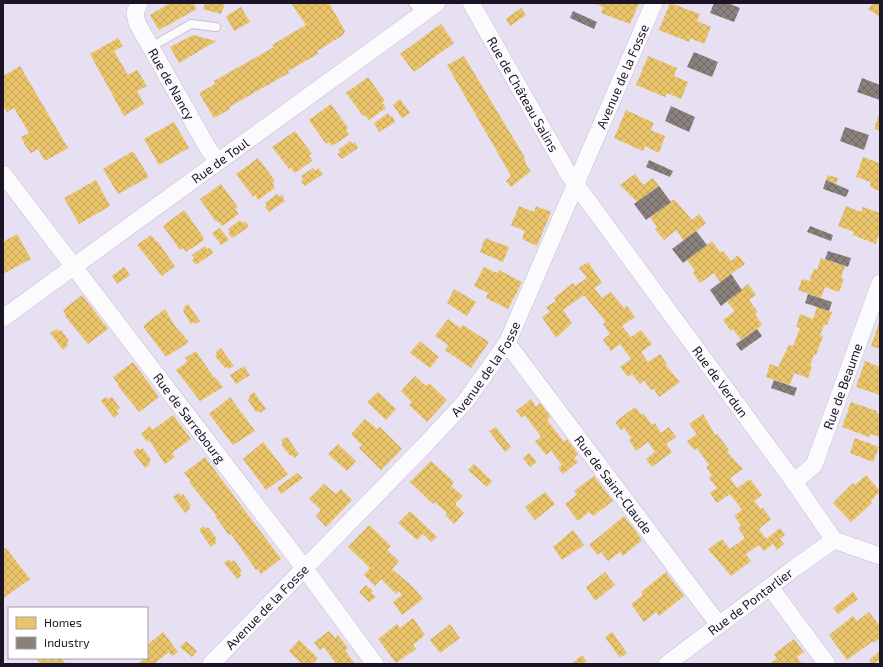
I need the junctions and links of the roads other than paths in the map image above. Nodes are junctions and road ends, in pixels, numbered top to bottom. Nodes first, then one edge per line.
1 (139, 3) edge
2 (437, 3) edge
3 (471, 3) edge
4 (654, 3) edge
5 (419, 8) edge
6 (216, 27) dead end
7 (151, 47) junction
8 (218, 161) junction
9 (3, 174) edge
10 (576, 185) junction
11 (74, 266) junction
12 (880, 282) edge
13 (3, 318) edge
14 (507, 343) junction
15 (794, 482) junction
16 (834, 540) junction
17 (880, 556) edge
18 (305, 569) junction
19 (770, 588) junction
20 (720, 625) junction
21 (211, 664) edge
22 (375, 664) edge
23 (667, 664) edge
24 (827, 664) edge

1 - 7 street, Rue de Nancy
2 - 5 street, Rue de Toul
3 - 10 street, Rue de Château Salins
4 - 10 street, Avenue de la Fosse
5 - 8 street, Rue de Toul
6 - 7 lane
7 - 8 street, Rue de Nancy
8 - 11 street, Rue de Toul
9 - 11 street, Rue de Sarrebourg
10 - 14 street, Avenue de la Fosse
10 - 15 street, Rue de Verdun
11 - 13 street, Rue de Toul
11 - 18 street, Rue de Sarrebourg
12 - 15 street, Rue de Beaume
14 - 18 street, Avenue de la Fosse
14 - 20 street, Rue de Saint-Claude
15 - 16 street, Rue de Verdun
16 - 17 street
16 - 19 street, Rue de Pontarlier
18 - 21 street, Avenue de la Fosse
18 - 22 street, Rue de Sarrebourg
19 - 20 street, Rue de Pontarlier
19 - 24 street
20 - 23 street, Rue de Pontarlier

